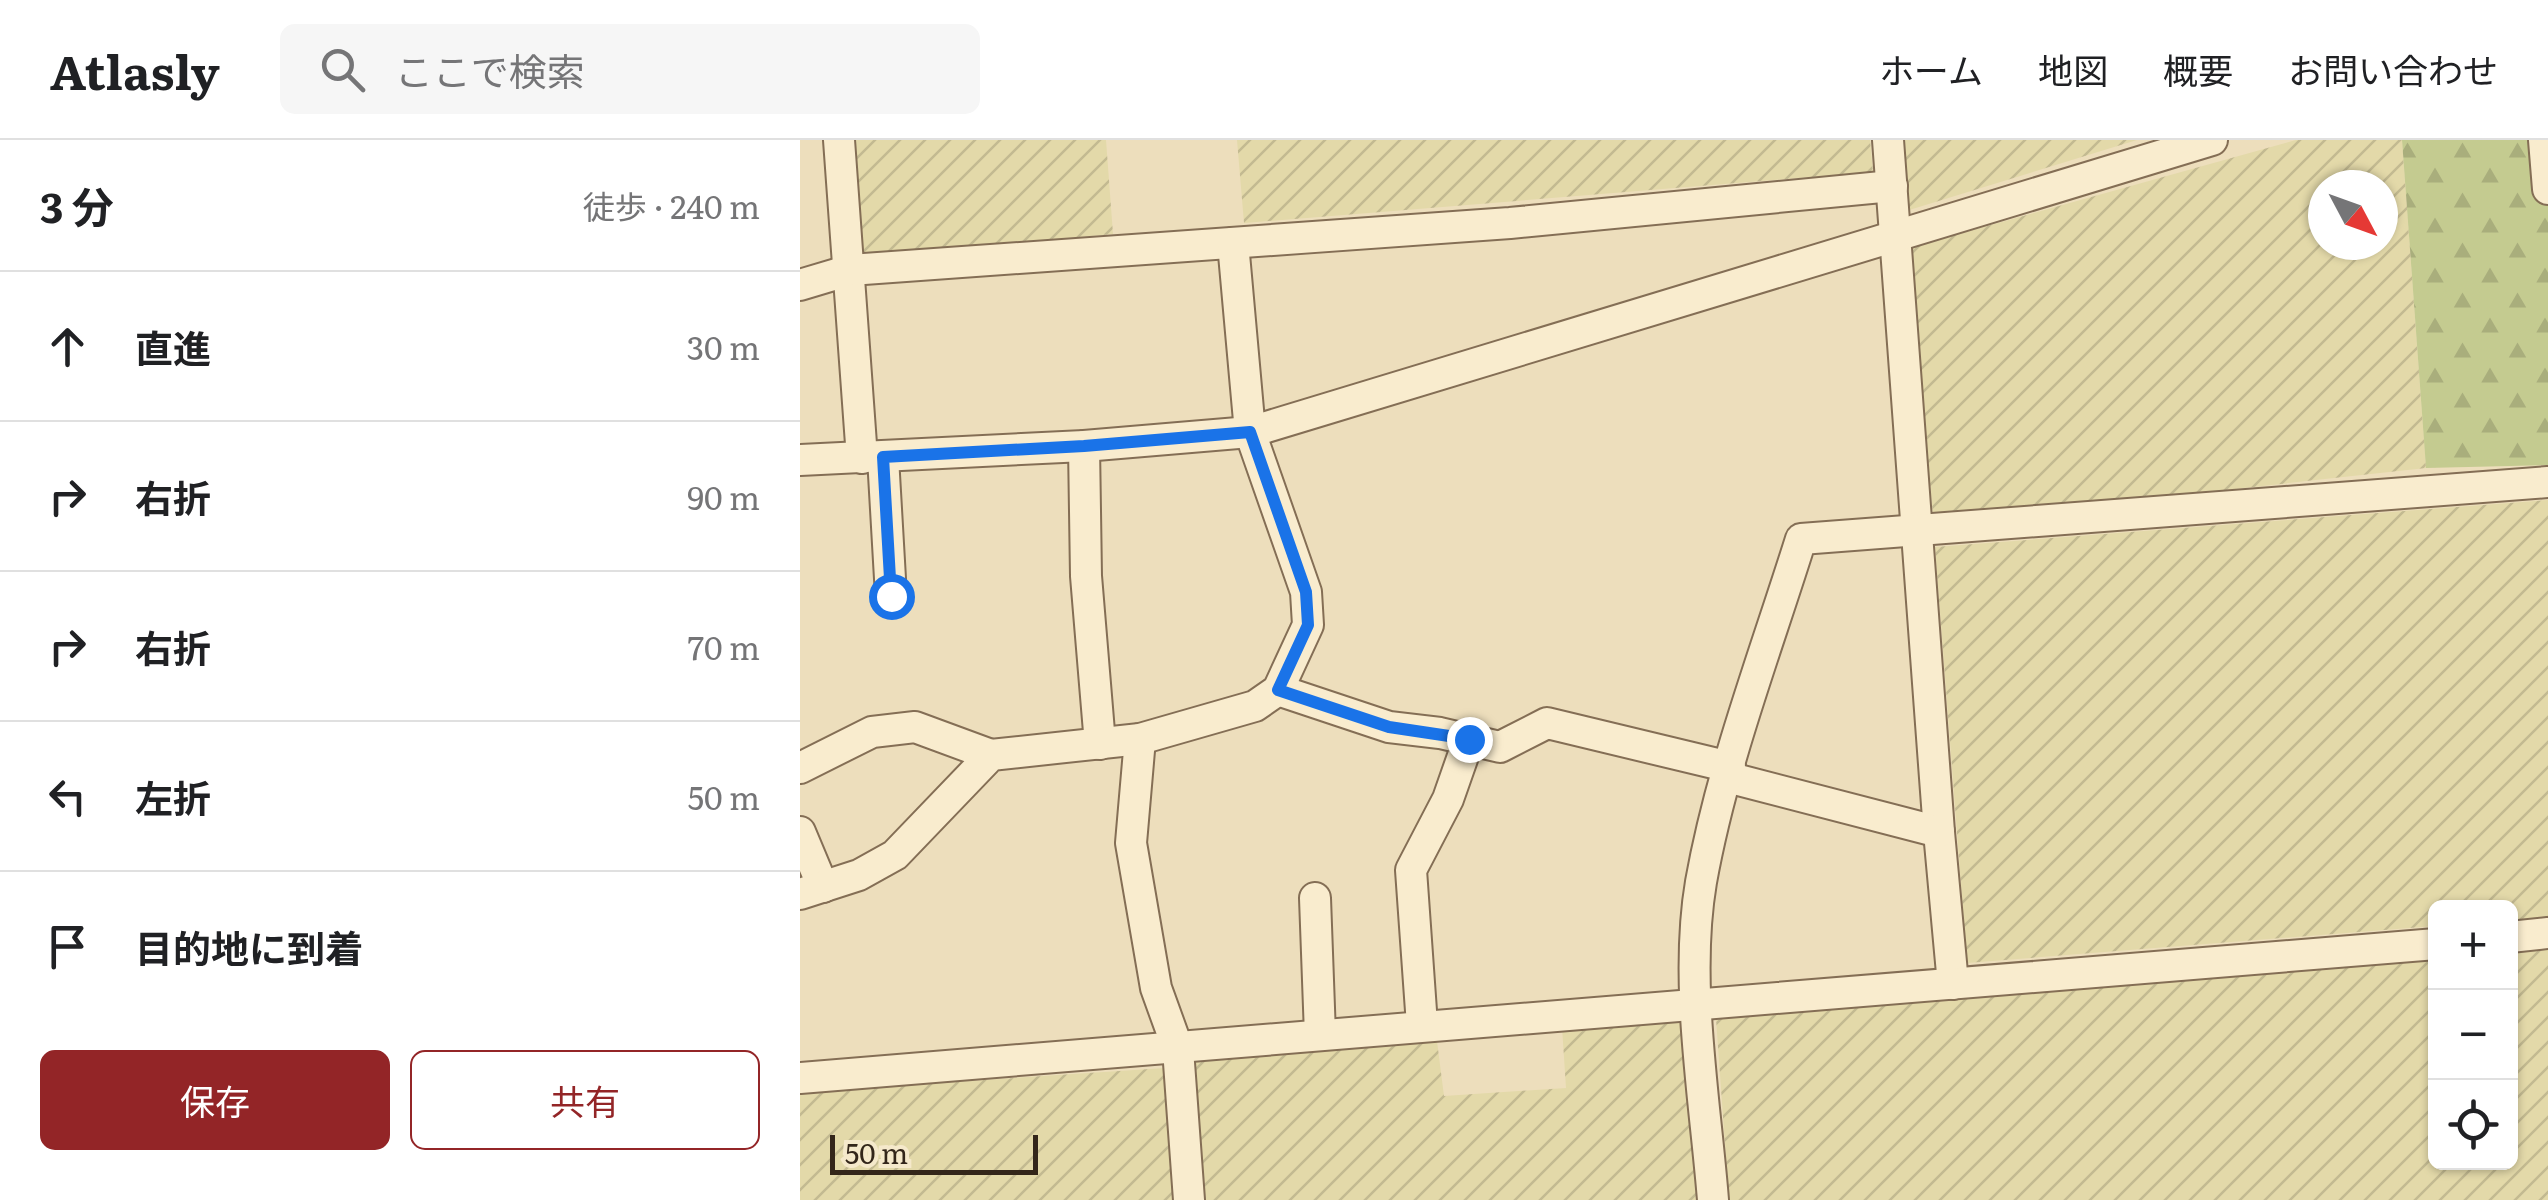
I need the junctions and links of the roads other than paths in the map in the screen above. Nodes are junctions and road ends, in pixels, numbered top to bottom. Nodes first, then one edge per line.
1 (839, 140) edge
2 (1888, 140) edge
3 (2212, 140) edge
4 (2544, 140) edge
5 (1892, 186) junction
6 (2548, 188) edge
7 (1895, 235) junction
8 (1233, 243) junction
9 (850, 270) junction
10 (800, 284) edge
11 (1250, 432) junction
12 (1084, 446) junction
13 (872, 458) junction
14 (800, 460) edge
15 (2548, 482) edge
16 (1917, 529) junction
17 (891, 596) dead end
18 (1278, 690) junction
19 (1140, 739) junction
20 (1469, 739) junction
21 (1100, 744) junction
22 (991, 755) junction
23 (800, 768) edge
24 (1728, 772) junction
25 (800, 832) edge
26 (1939, 832) junction
27 (811, 890) edge
28 (1315, 898) dead end
29 (2548, 933) edge
30 (2518, 936) edge
31 (2428, 945) edge
32 (1953, 984) junction
33 (1696, 1003) junction
34 (1422, 1025) junction
35 (1320, 1035) junction
36 (1178, 1049) junction
37 (800, 1078) edge
38 (1189, 1200) edge
39 (1713, 1200) edge

1 - 9 street
2 - 5 street
3 - 7 street
4 - 6 street
5 - 7 street
5 - 8 street
7 - 11 street
7 - 16 street
8 - 9 street
8 - 11 street
9 - 10 street
9 - 13 street
11 - 12 street
11 - 18 street
12 - 13 street
12 - 21 street
13 - 14 street
13 - 17 street
15 - 16 street
16 - 24 street
16 - 26 street
18 - 19 street
18 - 20 street
19 - 21 street
19 - 36 street
20 - 24 street
20 - 34 street
21 - 22 street
22 - 23 street
22 - 27 street
24 - 26 street
24 - 33 street
25 - 27 street
26 - 32 street
28 - 35 street
29 - 30 street
31 - 32 street
32 - 33 street
33 - 34 street
33 - 39 street
34 - 35 street
35 - 36 street
36 - 37 street
36 - 38 street

